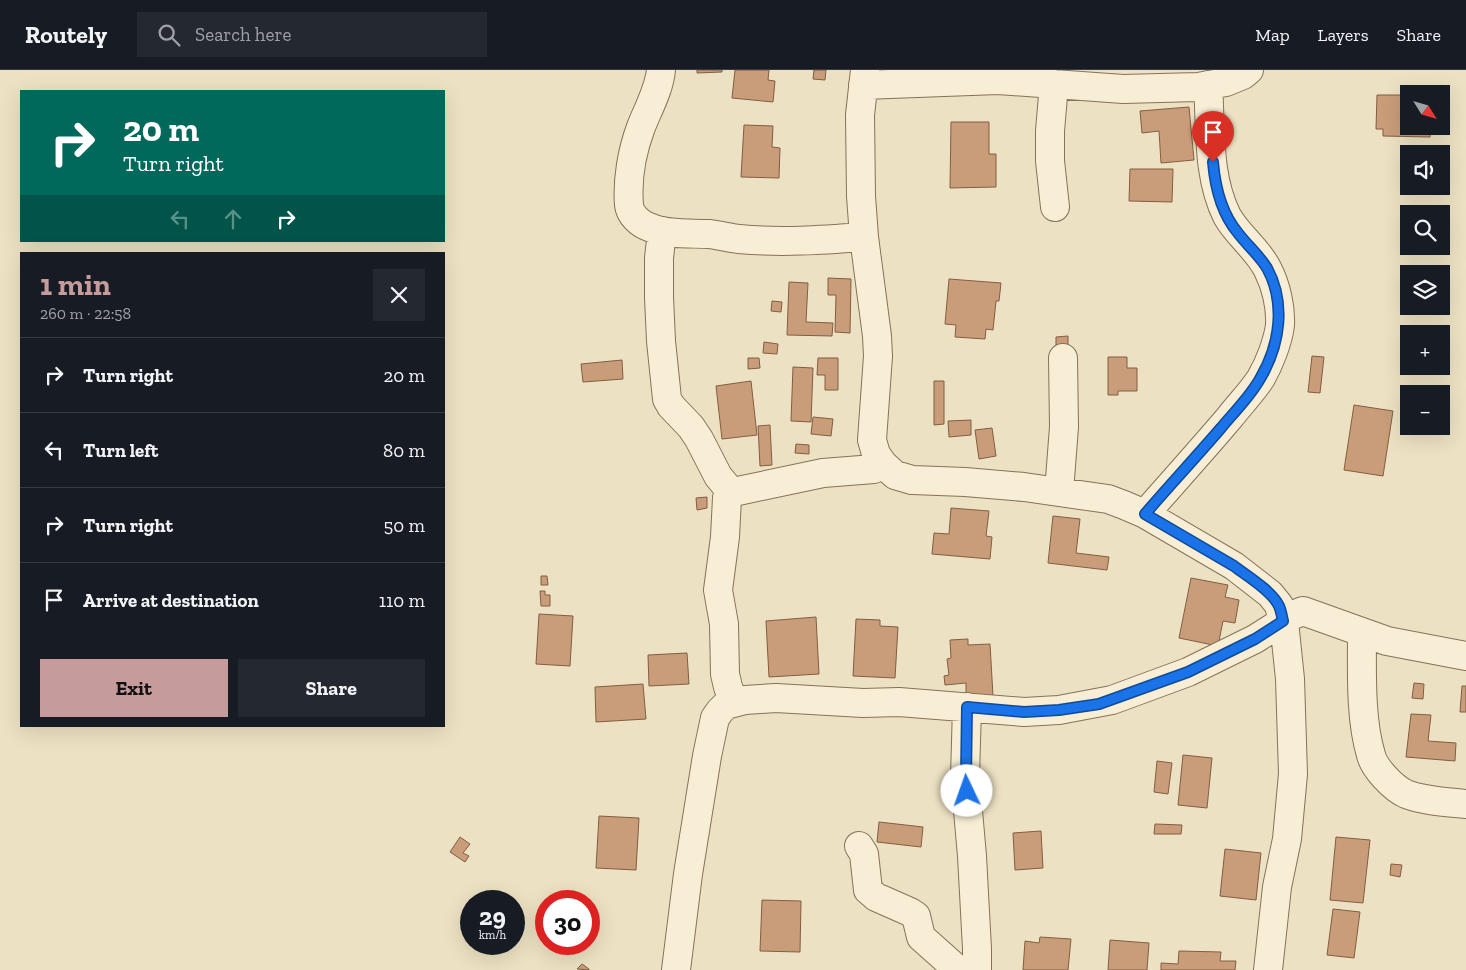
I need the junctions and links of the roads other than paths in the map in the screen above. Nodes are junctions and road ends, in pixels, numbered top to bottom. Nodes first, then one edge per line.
1 (661, 70) edge
2 (1249, 70) edge
3 (864, 78) edge
4 (1054, 84) junction
5 (1208, 85) junction
6 (1055, 207) dead end
7 (662, 231) junction
8 (864, 237) junction
9 (1063, 358) dead end
10 (883, 464) junction
11 (1059, 492) junction
12 (732, 493) junction
13 (1145, 514) junction
14 (1283, 621) junction
15 (1362, 633) junction
16 (1466, 656) edge
17 (734, 702) junction
18 (967, 707) junction
19 (1466, 804) edge
20 (859, 846) dead end
21 (676, 970) edge
22 (958, 970) edge
23 (977, 970) edge
24 (1268, 970) edge

1 - 7 street
2 - 5 street
3 - 4 street
3 - 8 street
4 - 5 street
4 - 6 street
5 - 13 street
7 - 8 street
7 - 12 street
8 - 10 street
9 - 11 street
10 - 11 street
10 - 12 street
11 - 13 street
12 - 17 street
13 - 14 street
14 - 15 street
14 - 18 street
14 - 24 street
15 - 16 street
15 - 19 street
17 - 18 street
17 - 21 street
18 - 23 street
20 - 22 street

